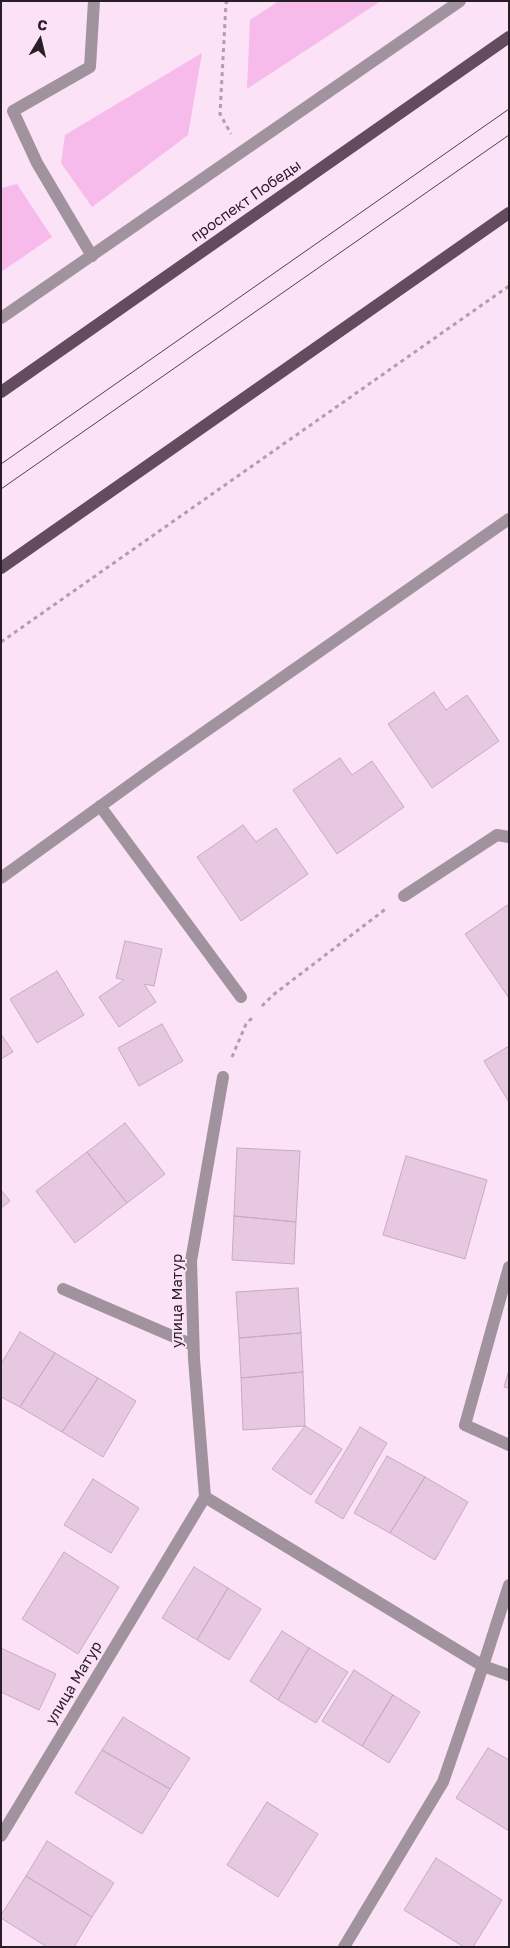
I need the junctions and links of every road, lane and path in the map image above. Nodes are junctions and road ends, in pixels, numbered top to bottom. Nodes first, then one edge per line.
1 (94, 1) edge
2 (460, 1) edge
3 (225, 2) edge
4 (509, 37) edge
5 (234, 138) dead end
6 (509, 214) edge
7 (92, 256) junction
8 (509, 286) edge
9 (1, 318) edge
10 (1, 392) edge
11 (509, 519) edge
12 (1, 568) edge
13 (1, 642) edge
14 (100, 806) junction
15 (509, 837) edge
16 (1, 878) edge
17 (404, 896) joint
18 (241, 997) dead end
19 (261, 1008) dead end
20 (255, 1014) dead end
21 (223, 1077) joint
22 (509, 1267) edge
23 (62, 1289) dead end
24 (193, 1345) junction
25 (509, 1445) edge
26 (206, 1497) junction
27 (509, 1585) edge
28 (482, 1666) junction
29 (509, 1675) edge
30 (1, 1836) edge
31 (344, 1947) edge

1 - 7 street
2 - 7 street
3 - 5 path
4 - 10 main road, проспект Победы
6 - 12 main road
7 - 9 street
8 - 13 path
11 - 14 street
14 - 16 street
14 - 18 street
15 - 17 street
17 - 19 path
20 - 21 path
21 - 24 street, улица Матур
22 - 25 street
23 - 24 street
24 - 26 street, улица Матур
26 - 28 street
26 - 30 street, улица Матур
27 - 28 street
28 - 29 street
28 - 31 street

